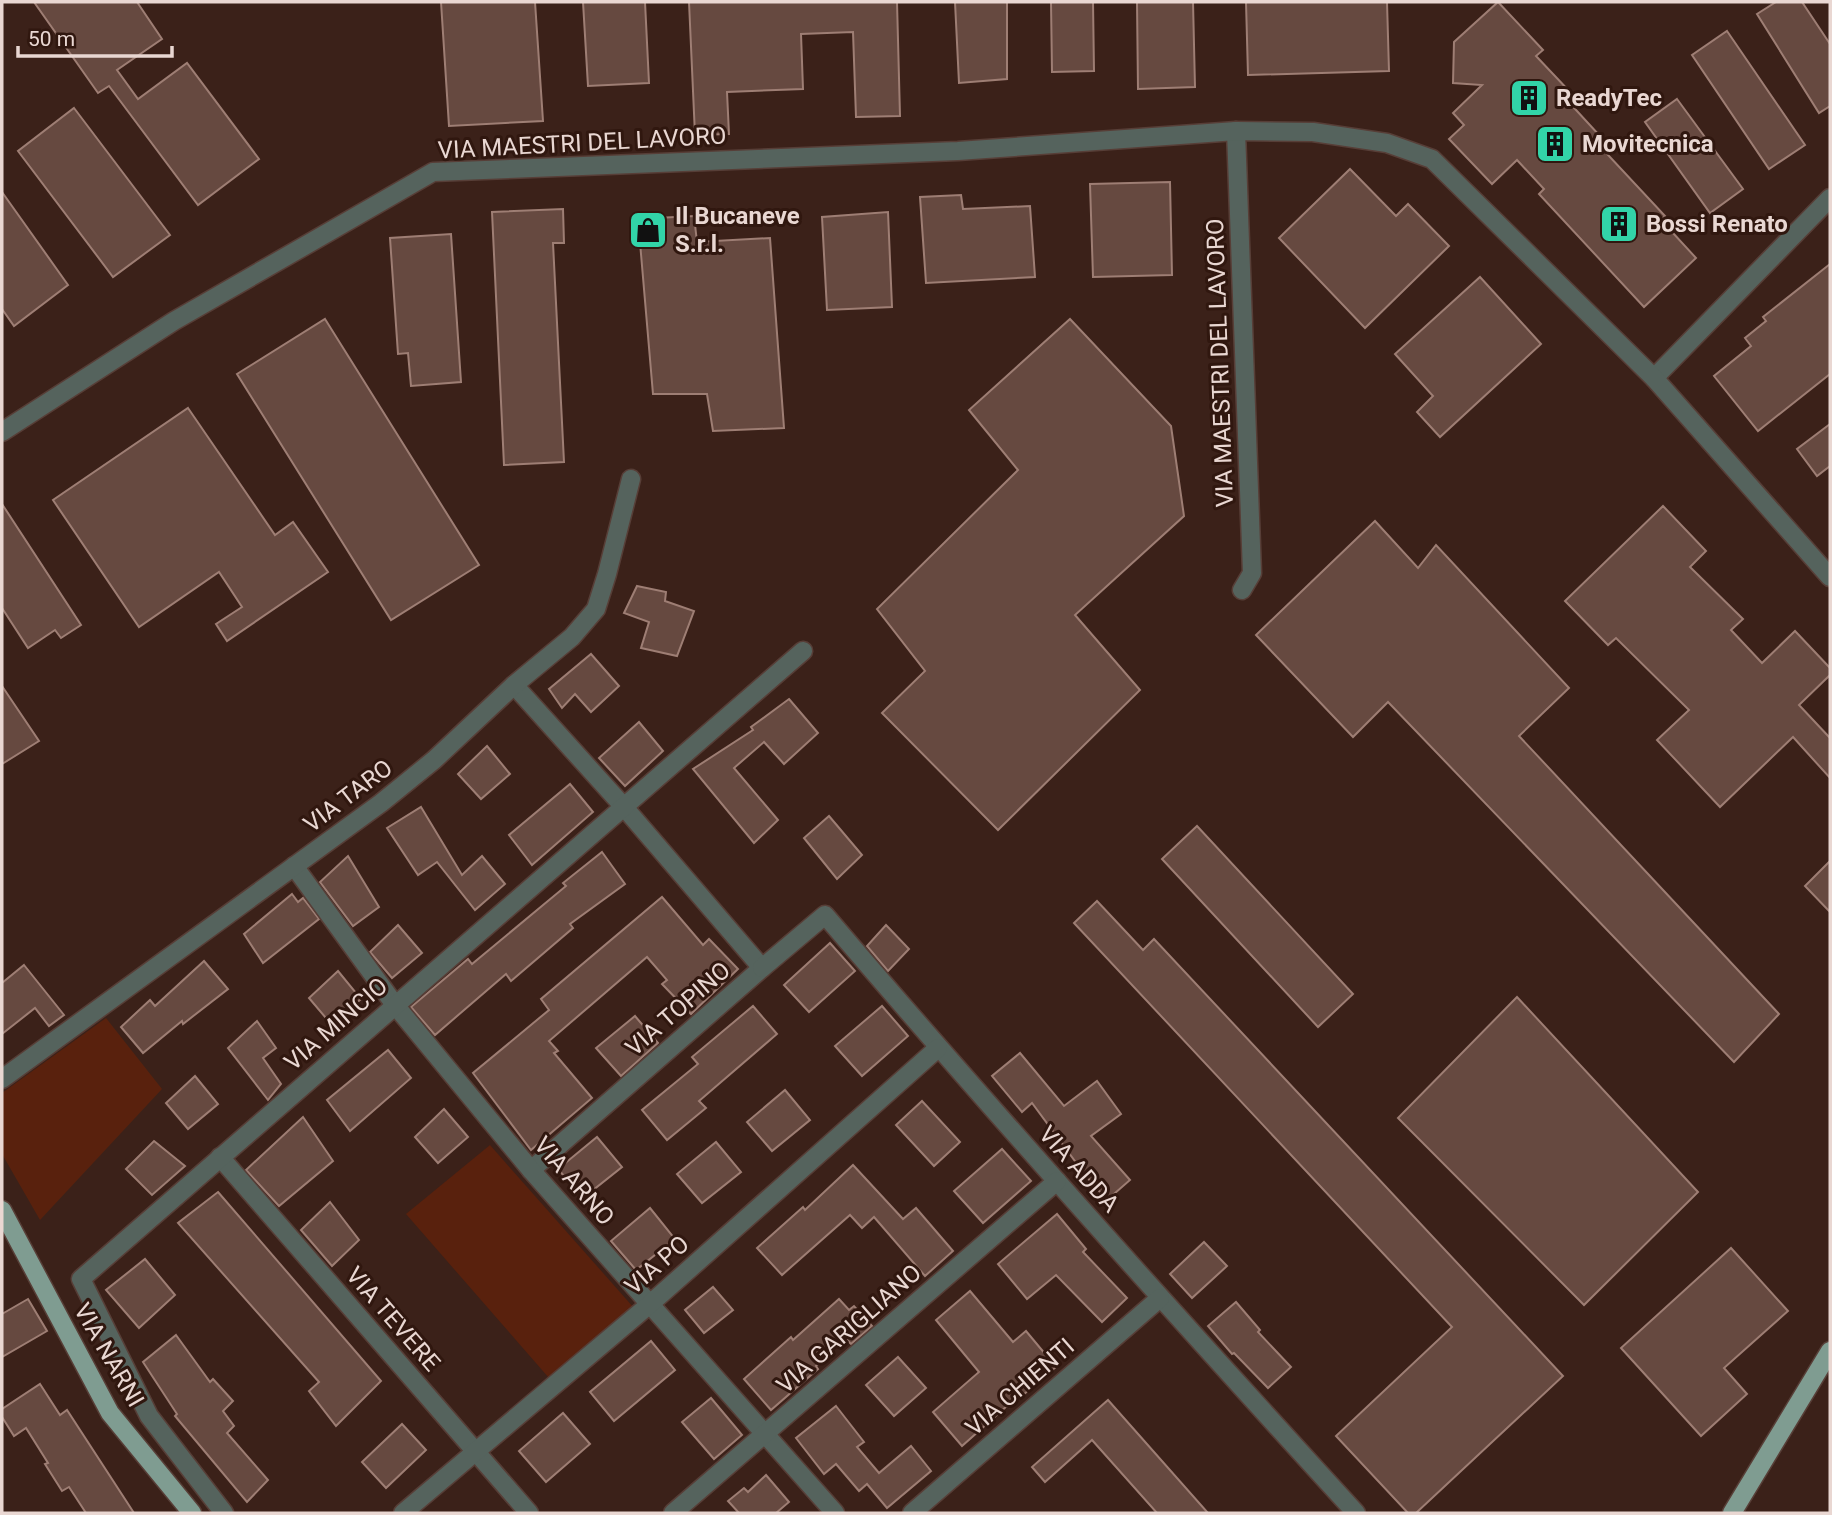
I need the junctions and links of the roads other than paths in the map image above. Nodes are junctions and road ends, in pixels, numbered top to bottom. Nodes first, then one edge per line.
1 (1236, 131) junction
2 (1830, 198) edge
3 (1654, 378) junction
4 (2, 432) edge
5 (631, 479) dead end
6 (1830, 577) edge
7 (1242, 590) dead end
8 (803, 651) dead end
9 (514, 685) junction
10 (624, 807) junction
11 (295, 866) junction
12 (762, 968) junction
13 (395, 1005) junction
14 (938, 1048) junction
15 (2, 1079) edge
16 (220, 1157) junction
17 (531, 1170) junction
18 (1057, 1181) junction
19 (2, 1210) edge
20 (81, 1279) joint
21 (1160, 1298) junction
22 (650, 1304) junction
23 (1830, 1350) edge
24 (765, 1434) junction
25 (476, 1452) junction
26 (192, 1513) edge
27 (224, 1513) edge
28 (403, 1513) edge
29 (529, 1513) edge
30 (673, 1513) edge
31 (835, 1513) edge
32 (912, 1513) edge
33 (1356, 1513) edge
34 (1732, 1513) edge

1 - 3 street, VIA MAESTRI DEL LAVORO
1 - 4 street, VIA MAESTRI DEL LAVORO
1 - 7 street, VIA MAESTRI DEL LAVORO
2 - 3 street
3 - 6 street, VIA MAESTRI DEL LAVORO
5 - 9 street, VIA TARO
8 - 10 street, VIA MINCIO
9 - 10 street
9 - 11 street, VIA TARO
10 - 12 street, VIA TOPINO
10 - 13 street, VIA MINCIO
11 - 13 street, VIA ARNO
11 - 15 street, VIA TARO
12 - 14 street, VIA ADDA
12 - 17 street, VIA TOPINO
13 - 16 street, VIA MINCIO
13 - 17 street, VIA ARNO
14 - 18 street, VIA ADDA
14 - 22 street, VIA PO
16 - 20 street, VIA MINCIO
16 - 25 street, VIA TEVERE
17 - 22 street, VIA ARNO
18 - 21 street, VIA ADDA
18 - 24 street, VIA GARIGLIANO
19 - 26 main road, VIA NARNI
20 - 27 street, VIA NARNI
21 - 32 street, VIA CHIENTI
21 - 33 street, VIA ADDA
22 - 24 street, VIA ARNO
22 - 25 street, VIA PO
23 - 34 main road
24 - 30 street, VIA GARIGLIANO
24 - 31 street, VIA ARNO
25 - 28 street, VIA PO
25 - 29 street, VIA TEVERE

